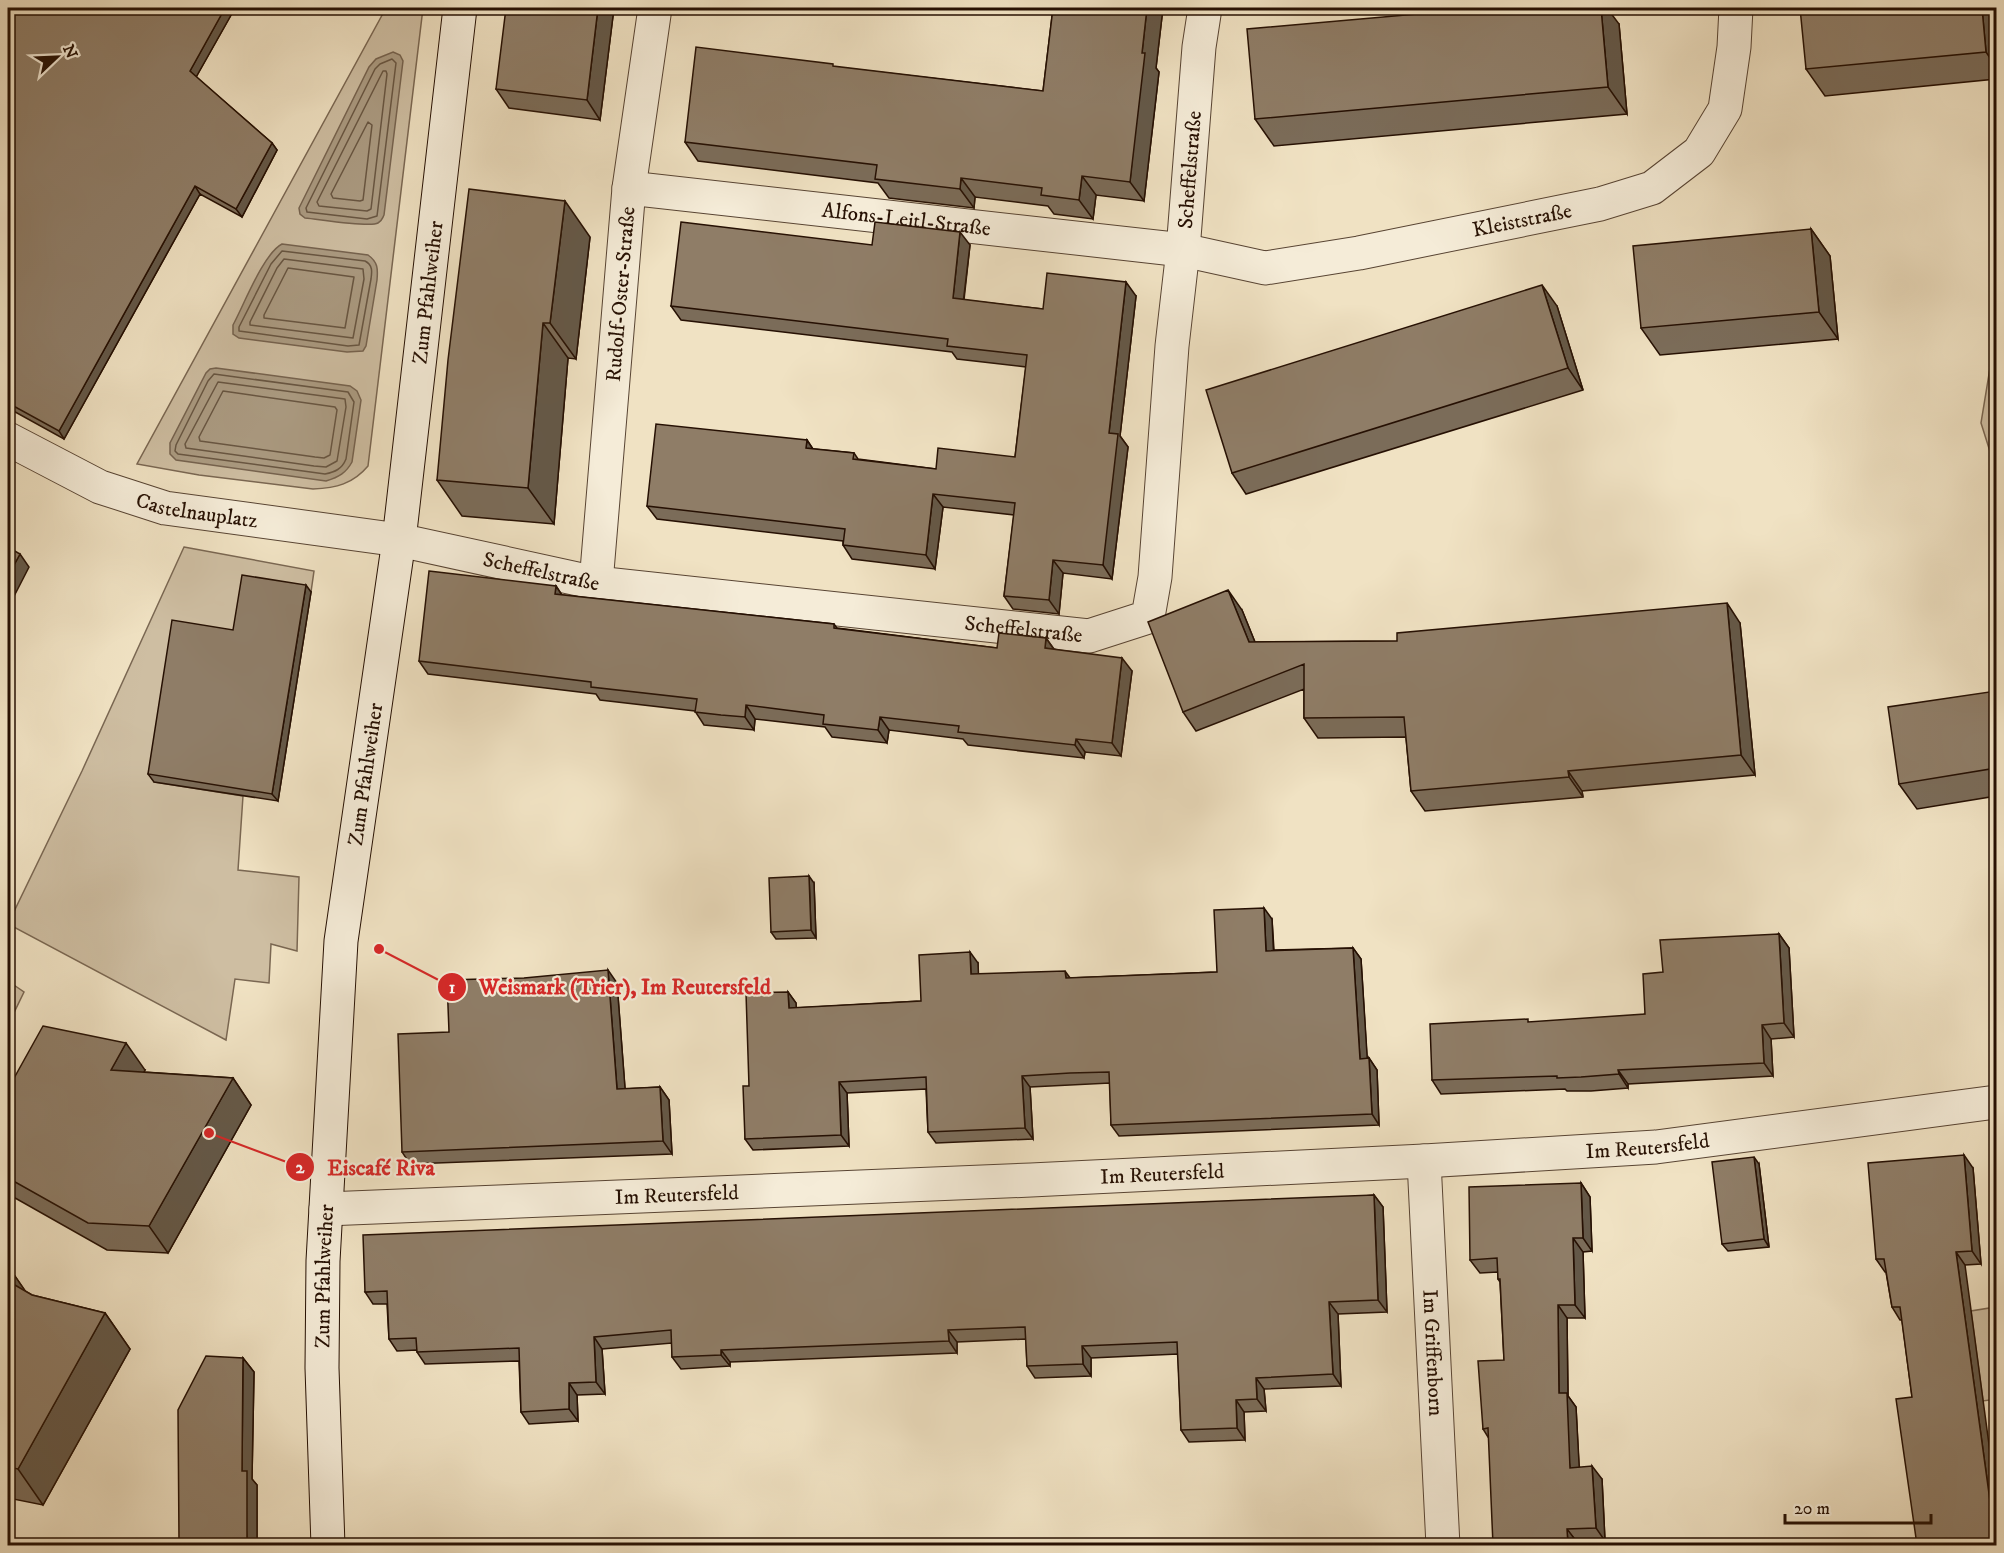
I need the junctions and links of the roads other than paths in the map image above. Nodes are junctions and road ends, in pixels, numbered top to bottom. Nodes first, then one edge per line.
1 (460, 8) edge
2 (655, 8) edge
3 (1204, 8) edge
4 (1737, 8) edge
5 (629, 188) junction
6 (1183, 250) junction
7 (8, 439) edge
8 (399, 540) junction
9 (596, 583) junction
10 (1996, 1102) edge
11 (1425, 1161) junction
12 (326, 1209) junction
13 (328, 1545) edge
14 (1443, 1545) edge

1 - 8 street, Zum Pfahlweiher
2 - 5 street, Rudolf-Oster-Straße
3 - 6 street, Scheffelstraße
4 - 6 street, Kleiststraße
5 - 6 street, Alfons-Leitl-Straße
5 - 9 street, Rudolf-Oster-Straße
6 - 9 street, Scheffelstraße
7 - 8 street, Castelnauplatz
8 - 9 street, Scheffelstraße
8 - 12 street, Zum Pfahlweiher
10 - 11 street, Im Reutersfeld
11 - 12 street, Im Reutersfeld
11 - 14 street, Im Griffenborn
12 - 13 street, Zum Pfahlweiher

